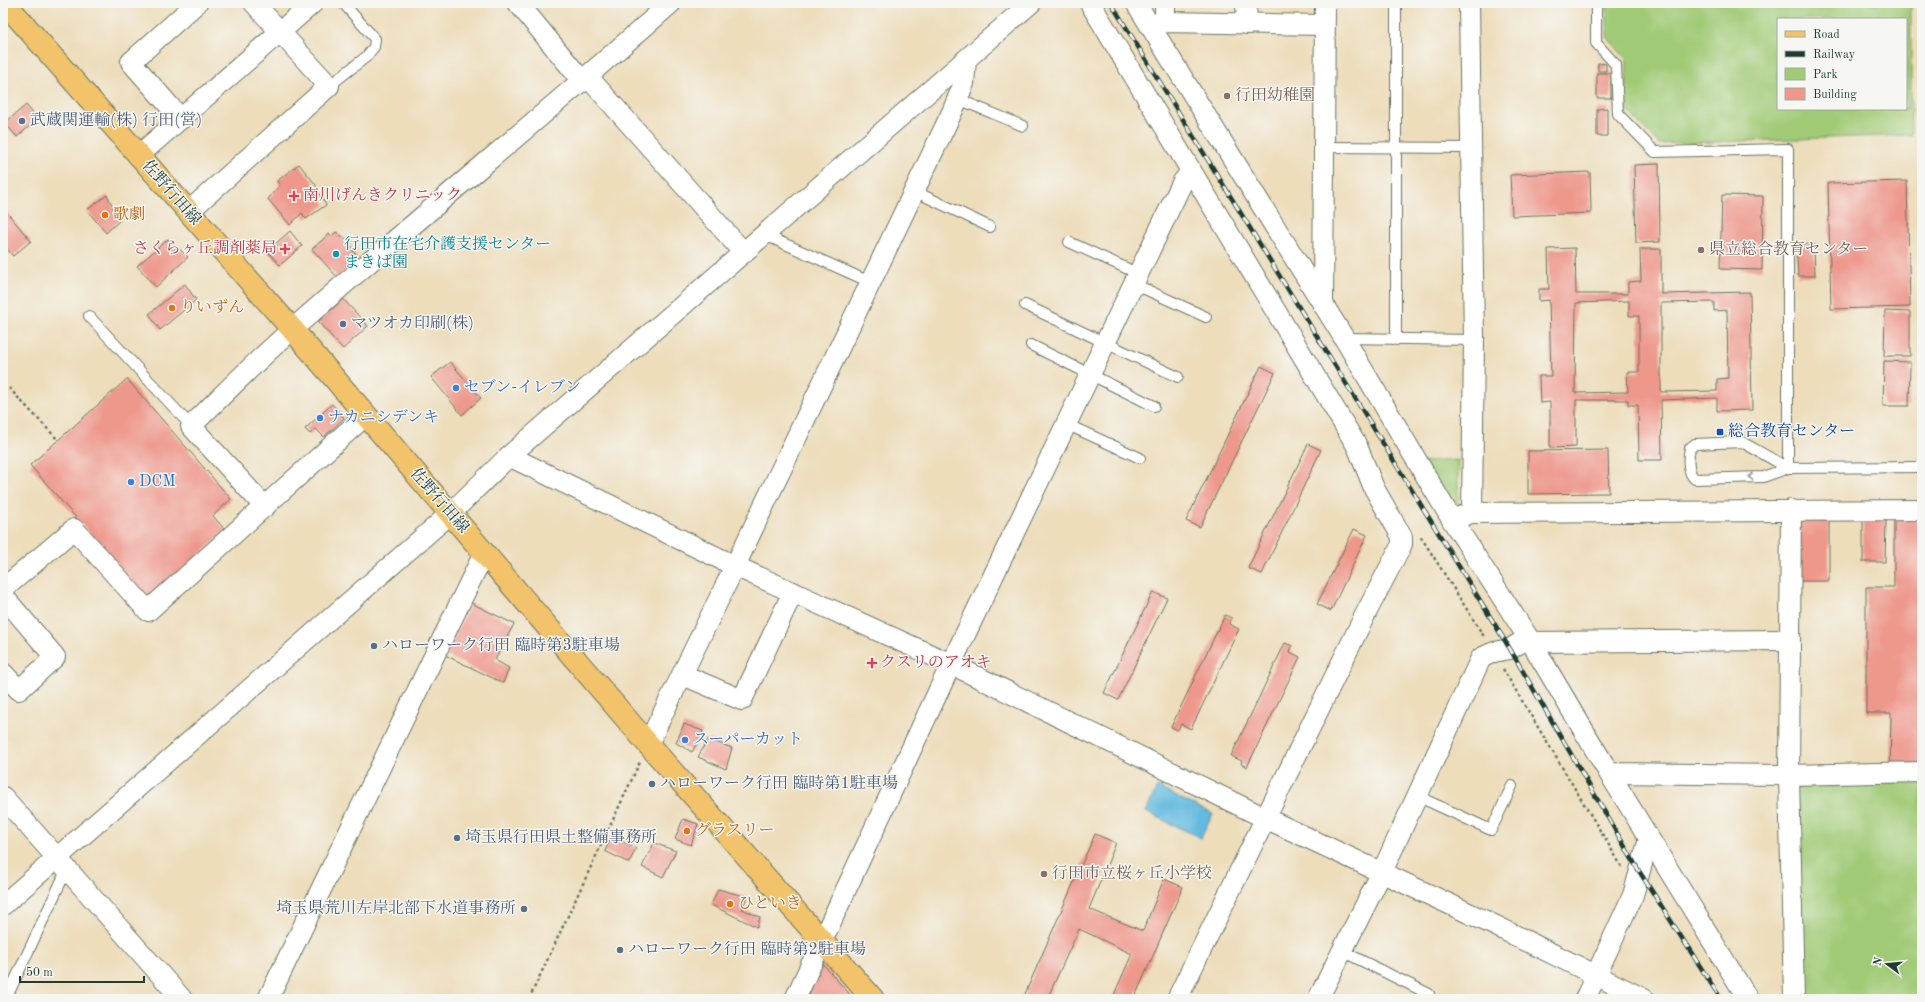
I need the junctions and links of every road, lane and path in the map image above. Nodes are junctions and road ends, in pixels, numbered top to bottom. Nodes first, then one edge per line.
1 (5, 3) edge
2 (197, 3) edge
3 (254, 3) edge
4 (313, 3) edge
5 (343, 3) edge
6 (518, 3) edge
7 (671, 3) edge
8 (1031, 3) edge
9 (1090, 3) edge
10 (1136, 3) edge
11 (1246, 3) edge
12 (1325, 3) edge
13 (1396, 3) edge
14 (1469, 3) edge
15 (1596, 3) edge
16 (1160, 17) edge
17 (1246, 24) junction
18 (1324, 26) junction
19 (280, 32) junction
20 (966, 61) junction
21 (585, 79) junction
22 (329, 86) junction
23 (958, 99) junction
24 (180, 119) junction
25 (1023, 126) dead end
26 (1324, 147) junction
27 (1395, 148) junction
28 (1472, 148) junction
29 (138, 156) junction
30 (1191, 171) junction
31 (914, 191) junction
32 (188, 212) junction
33 (990, 227) dead end
34 (765, 235) junction
35 (1069, 242) dead end
36 (744, 253) junction
37 (1136, 279) junction
38 (870, 282) junction
39 (1025, 305) dead end
40 (1323, 305) junction
41 (89, 316) dead end
42 (1206, 317) dead end
43 (292, 329) junction
44 (1344, 338) junction
45 (1396, 340) junction
46 (1474, 340) junction
47 (1106, 342) junction
48 (1031, 345) dead end
49 (1090, 375) junction
50 (1178, 377) dead end
51 (9, 388) dead end
52 (1154, 406) dead end
53 (365, 416) junction
54 (1066, 424) junction
55 (192, 426) junction
56 (58, 440) dead end
57 (509, 456) junction
58 (1140, 458) dead end
59 (1922, 467) edge
60 (1788, 468) junction
61 (265, 507) junction
62 (1790, 510) junction
63 (1922, 510) edge
64 (450, 513) junction
65 (1472, 513) junction
66 (1452, 520) junction
67 (1419, 535) dead end
68 (484, 554) junction
69 (735, 566) junction
70 (3, 589) edge
71 (793, 592) junction
72 (3, 596) edge
73 (1485, 639) dead end
74 (1529, 640) junction
75 (1790, 640) junction
76 (951, 664) junction
77 (1500, 665) dead end
78 (3, 673) edge
79 (683, 674) junction
80 (648, 744) junction
81 (1922, 772) edge
82 (1609, 773) junction
83 (1790, 775) junction
84 (1512, 786) dead end
85 (1417, 796) junction
86 (3, 797) edge
87 (1265, 818) junction
88 (1649, 839) junction
89 (62, 863) junction
90 (1382, 872) junction
91 (1625, 873) dead end
92 (3, 905) edge
93 (822, 941) junction
94 (1342, 951) junction
95 (1596, 976) junction
96 (1429, 994) dead end
97 (6, 999) edge
98 (182, 999) edge
99 (268, 999) edge
100 (529, 999) edge
101 (795, 999) edge
102 (873, 999) edge
103 (1178, 999) edge
104 (1318, 999) edge
105 (1585, 999) edge
106 (1644, 999) edge
107 (1748, 999) edge
108 (1794, 999) edge

1 - 29 main road, 佐野行田線
2 - 24 street
3 - 19 street
4 - 19 street
5 - 22 lane
6 - 21 street
7 - 21 street
8 - 20 street
9 - 30 street
10 - 16 street
11 - 17 street
12 - 18 street
13 - 27 lane
14 - 28 street
15 - 60 lane
16 - 17 street
16 - 40 street
17 - 18 street
18 - 26 street
19 - 22 street
19 - 24 street
20 - 23 street
20 - 34 street
21 - 36 street
21 - 43 street
22 - 32 street
23 - 25 lane
23 - 31 street
24 - 29 street
26 - 27 lane
26 - 40 street
27 - 28 lane
27 - 45 lane
28 - 46 street
29 - 32 main road, 佐野行田線
30 - 37 street
30 - 87 street
31 - 33 lane
31 - 38 street
32 - 43 main road, 佐野行田線
34 - 36 street
34 - 38 lane
35 - 37 lane
36 - 57 street
37 - 42 lane
37 - 47 street
38 - 69 street
39 - 47 lane
40 - 44 street
41 - 55 lane
43 - 53 main road, 佐野行田線
43 - 55 street
44 - 45 lane
44 - 66 street
45 - 46 lane
46 - 65 street
47 - 49 street
47 - 50 lane
48 - 49 lane
49 - 52 lane
49 - 54 street
51 - 56 path
53 - 61 street
53 - 64 main road, 佐野行田線
54 - 58 lane
54 - 76 street
55 - 61 street
57 - 64 street
57 - 69 street
59 - 60 lane
60 -> 60 lane
61 - 70 street
62 - 63 street
62 - 65 street
62 - 75 street
64 - 68 main road, 佐野行田線
64 - 89 street
65 - 66 street
66 - 74 street
67 - 73 path
68 - 80 main road, 佐野行田線
68 - 99 street
69 - 71 street
69 - 79 street
71 - 76 street
71 - 79 street
72 - 78 street
74 - 75 street
74 - 82 street
74 - 85 street
75 - 83 street
76 - 87 street
76 - 93 street
77 - 91 path
79 - 80 street
80 - 93 main road, 佐野行田線
80 - 100 path
81 - 83 street
82 - 83 street
82 - 88 street
83 - 108 street
84 - 85 lane
85 - 90 street
86 - 89 street
87 - 90 street
87 - 103 street
88 - 95 street
88 - 107 street
89 - 92 street
89 - 97 lane
89 - 98 street
90 - 94 street
90 - 95 street
93 - 101 street
93 - 102 main road, 佐野行田線
94 - 96 lane
94 - 104 street
95 - 105 street
95 - 106 street

